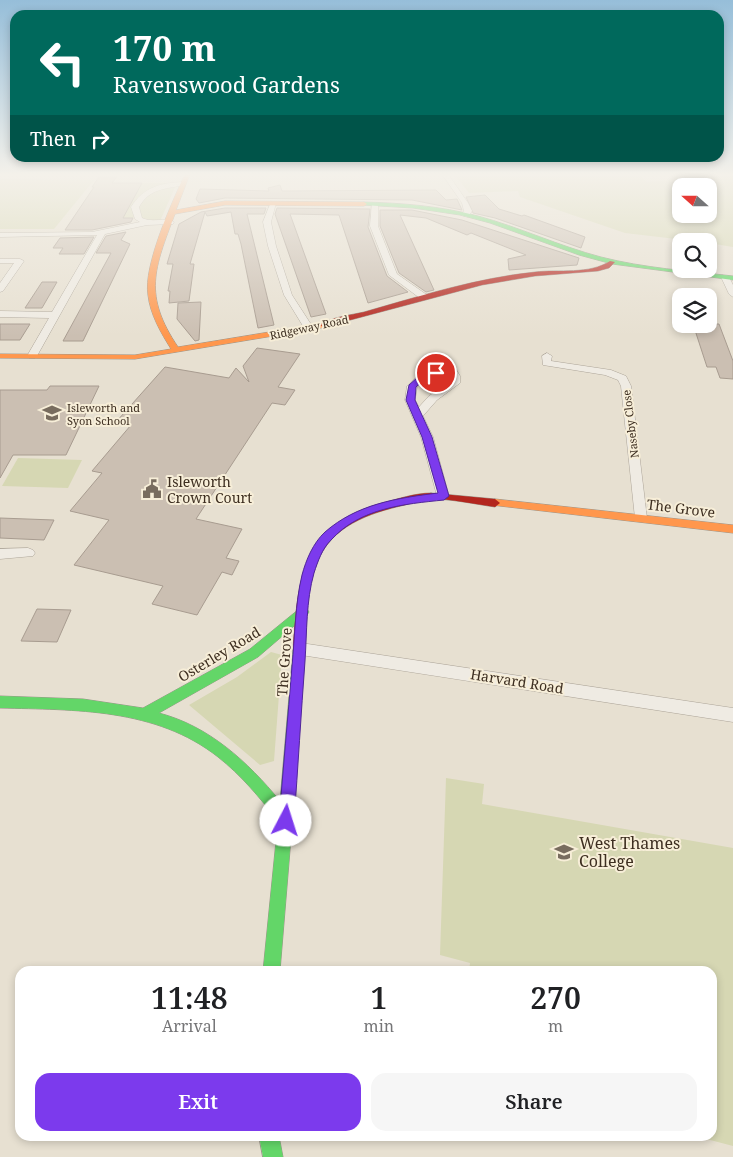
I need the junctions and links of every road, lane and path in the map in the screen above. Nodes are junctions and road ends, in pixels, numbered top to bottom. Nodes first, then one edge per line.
1 (125, 228) edge
2 (168, 228) edge
3 (268, 228) edge
4 (375, 228) edge
5 (506, 228) edge
6 (102, 233) junction
7 (0, 235) edge
8 (0, 261) edge
9 (612, 262) junction
10 (729, 278) edge
11 (0, 289) edge
12 (733, 294) edge
13 (424, 297) junction
14 (0, 314) edge
15 (57, 314) junction
16 (309, 329) junction
17 (176, 350) junction
18 (0, 356) edge
19 (32, 356) junction
20 (544, 361) dead end
21 (460, 364) dead end
22 (450, 368) junction
23 (418, 414) junction
24 (444, 496) junction
25 (641, 518) junction
26 (733, 529) edge
27 (28, 553) dead end
28 (1, 555) edge
29 (303, 612) junction
30 (301, 649) junction
31 (0, 702) edge
32 (145, 714) junction
33 (733, 715) edge
34 (286, 821) junction
35 (272, 966) edge
36 (270, 1141) edge
37 (273, 1157) edge

1 - 6 street
2 - 17 street
3 - 16 street
4 - 13 street
5 - 9 street
6 - 7 street
6 - 15 street
8 - 11 street
9 - 10 street
9 - 13 street, Ridgeway Road
10 - 12 street
13 - 16 street, Ridgeway Road
14 - 15 street
15 - 19 street
16 - 17 street, Ridgeway Road
17 - 19 street, Ridgeway Road
18 - 19 street, Ridgeway Road
20 - 25 street, Naseby Close
21 - 22 street
22 - 23 street
22 - 23 street
23 - 24 street
24 - 25 street, The Grove
24 - 29 street, The Grove
25 - 26 street, The Grove
27 - 28 street
29 - 30 street, The Grove
29 - 32 street, Osterley Road
30 - 33 street, Harvard Road
30 - 34 street, The Grove
31 - 32 street
32 - 34 street
34 - 35 street, The Grove
36 - 37 street

